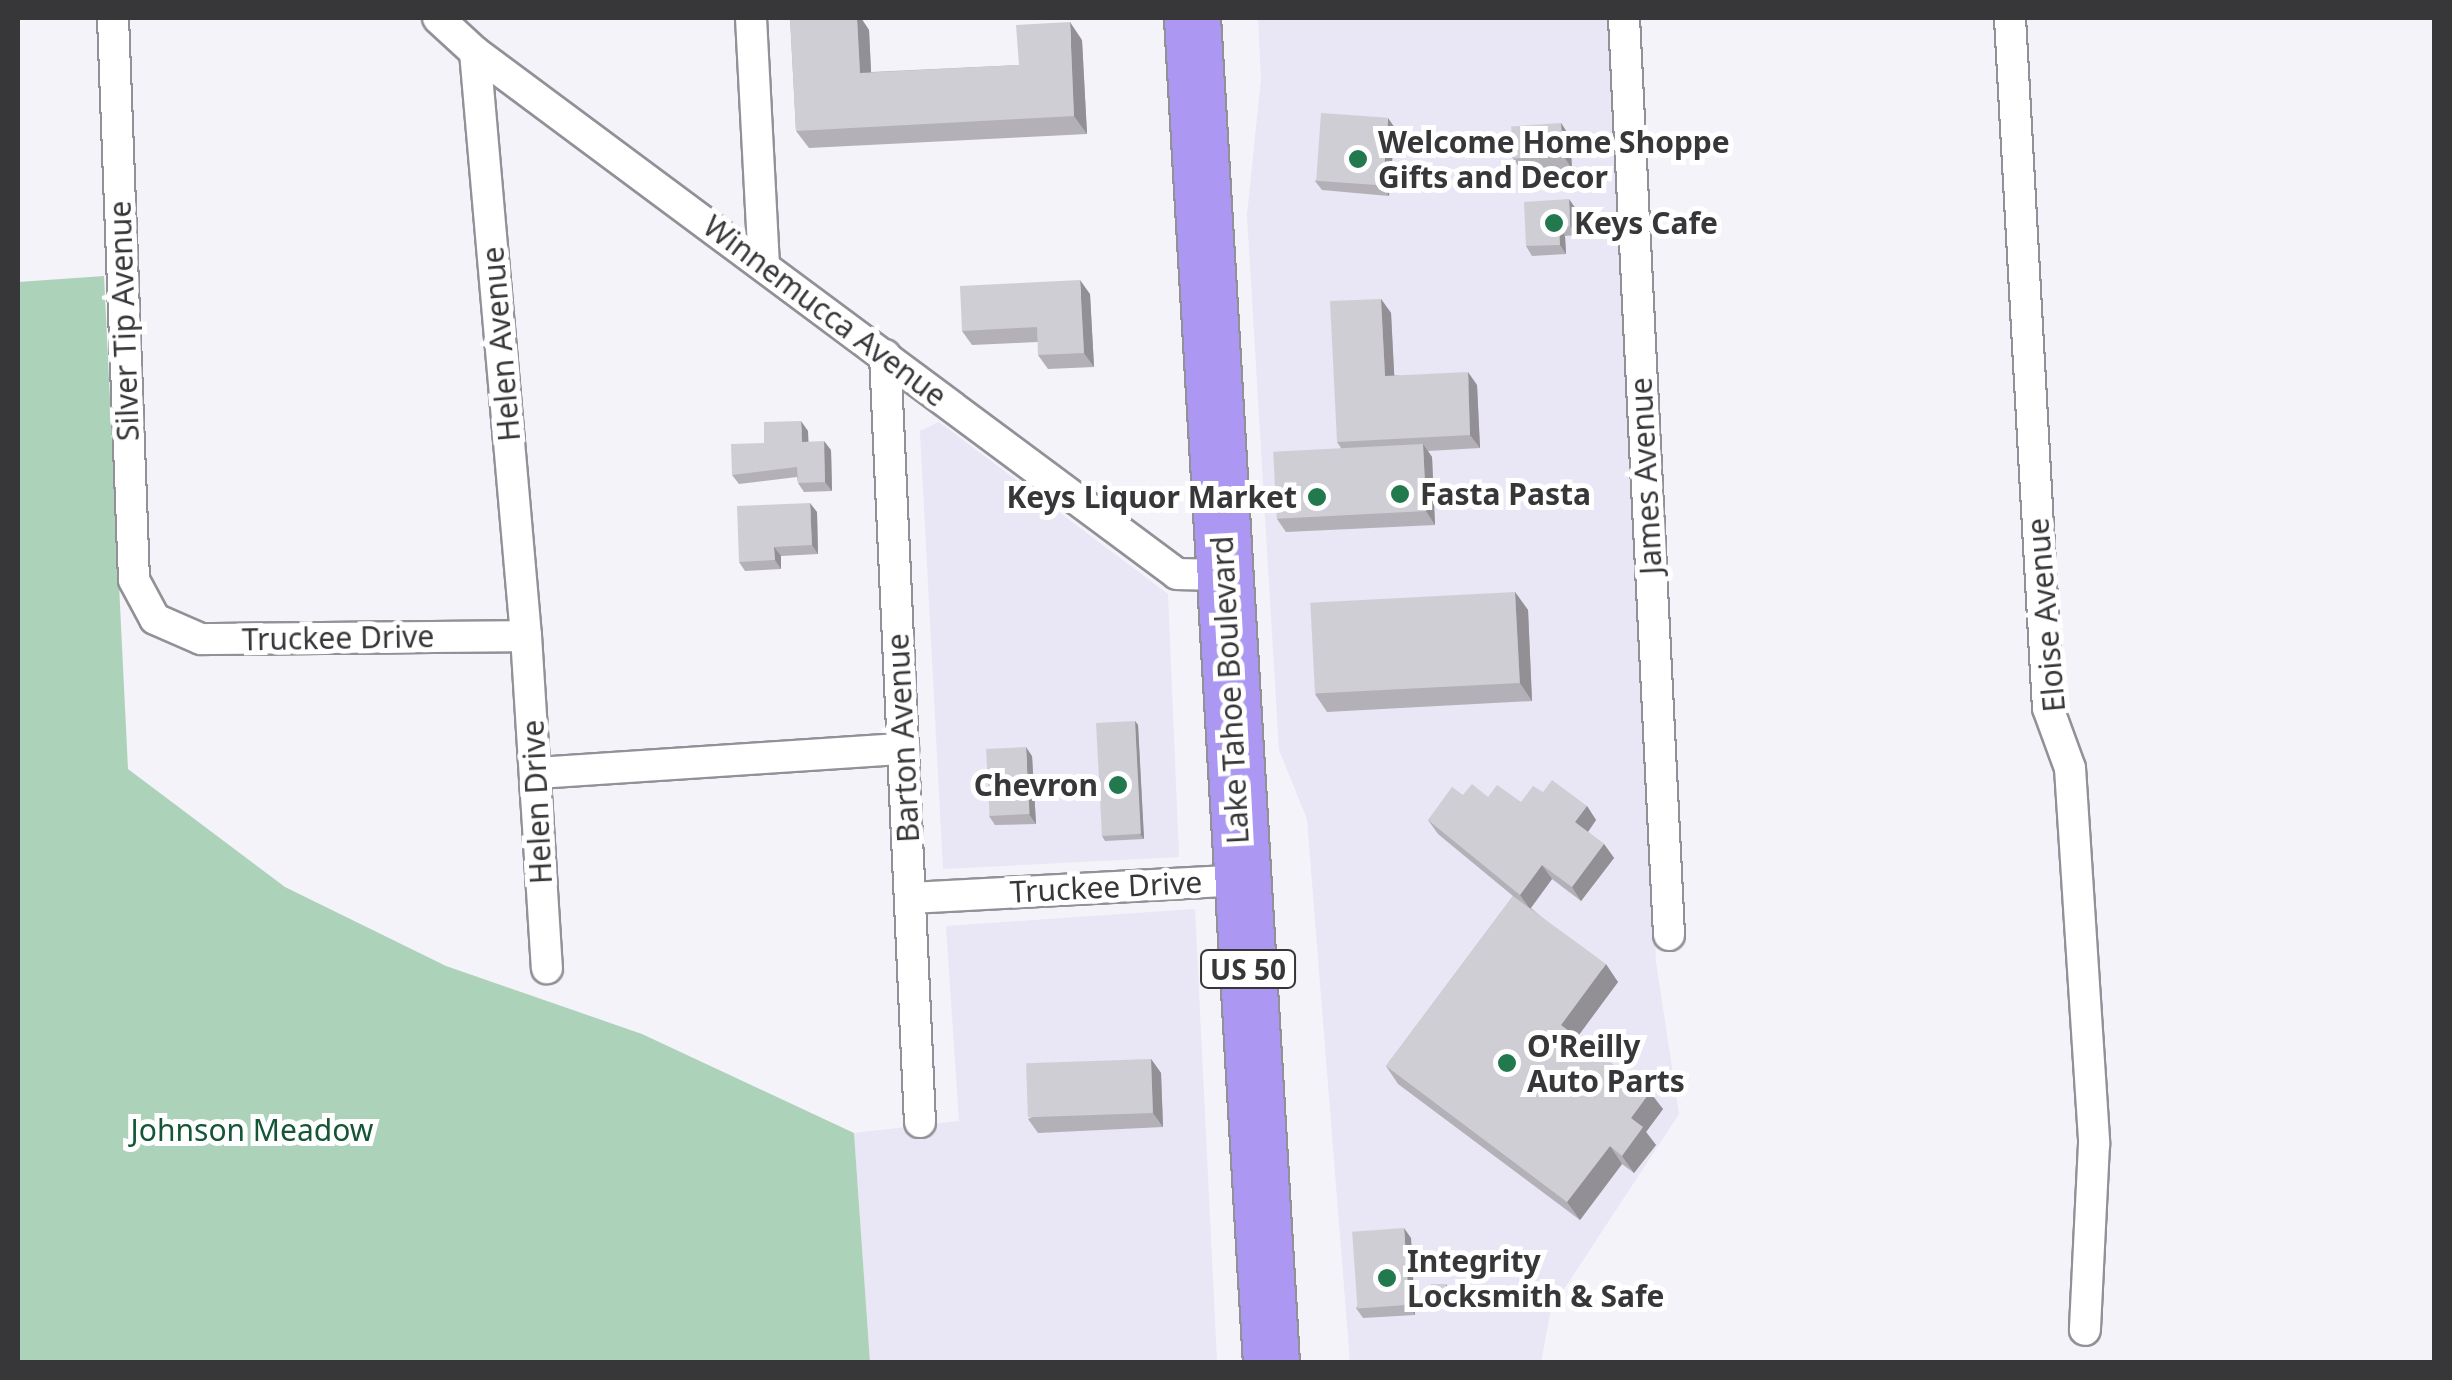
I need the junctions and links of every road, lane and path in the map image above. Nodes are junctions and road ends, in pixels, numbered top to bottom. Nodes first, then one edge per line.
1 (113, 18) edge
2 (438, 18) edge
3 (751, 18) edge
4 (1192, 18) edge
5 (1624, 18) edge
6 (2010, 18) edge
7 (475, 52) junction
8 (764, 266) junction
9 (885, 355) junction
10 (1223, 574) junction
11 (155, 619) joint
12 (526, 636) junction
13 (903, 749) junction
14 (537, 773) junction
15 (1241, 880) junction
16 (912, 898) junction
17 (1668, 935) dead end
18 (547, 968) dead end
19 (920, 1122) dead end
20 (2086, 1330) dead end
21 (1271, 1362) edge

1 - 11 street, Silver Tip Avenue
2 - 7 street, Winnemucca Avenue
3 - 8 street
4 - 10 highway, Lake Tahoe Boulevard / US 50
5 - 17 street, James Avenue
6 - 20 street, Eloise Avenue
7 - 8 street, Winnemucca Avenue
7 - 12 street, Helen Avenue
8 - 9 street, Winnemucca Avenue
9 - 10 street, Winnemucca Avenue
9 - 13 street, Barton Avenue
10 - 15 highway, Lake Tahoe Boulevard / US 50
11 - 12 street, Truckee Drive
12 - 14 street, Helen Drive
13 - 14 street
13 - 16 street, Barton Avenue
14 - 18 street, Helen Drive
15 - 16 street, Truckee Drive
15 - 21 highway, Lake Tahoe Boulevard / US 50
16 - 19 street, Barton Avenue

